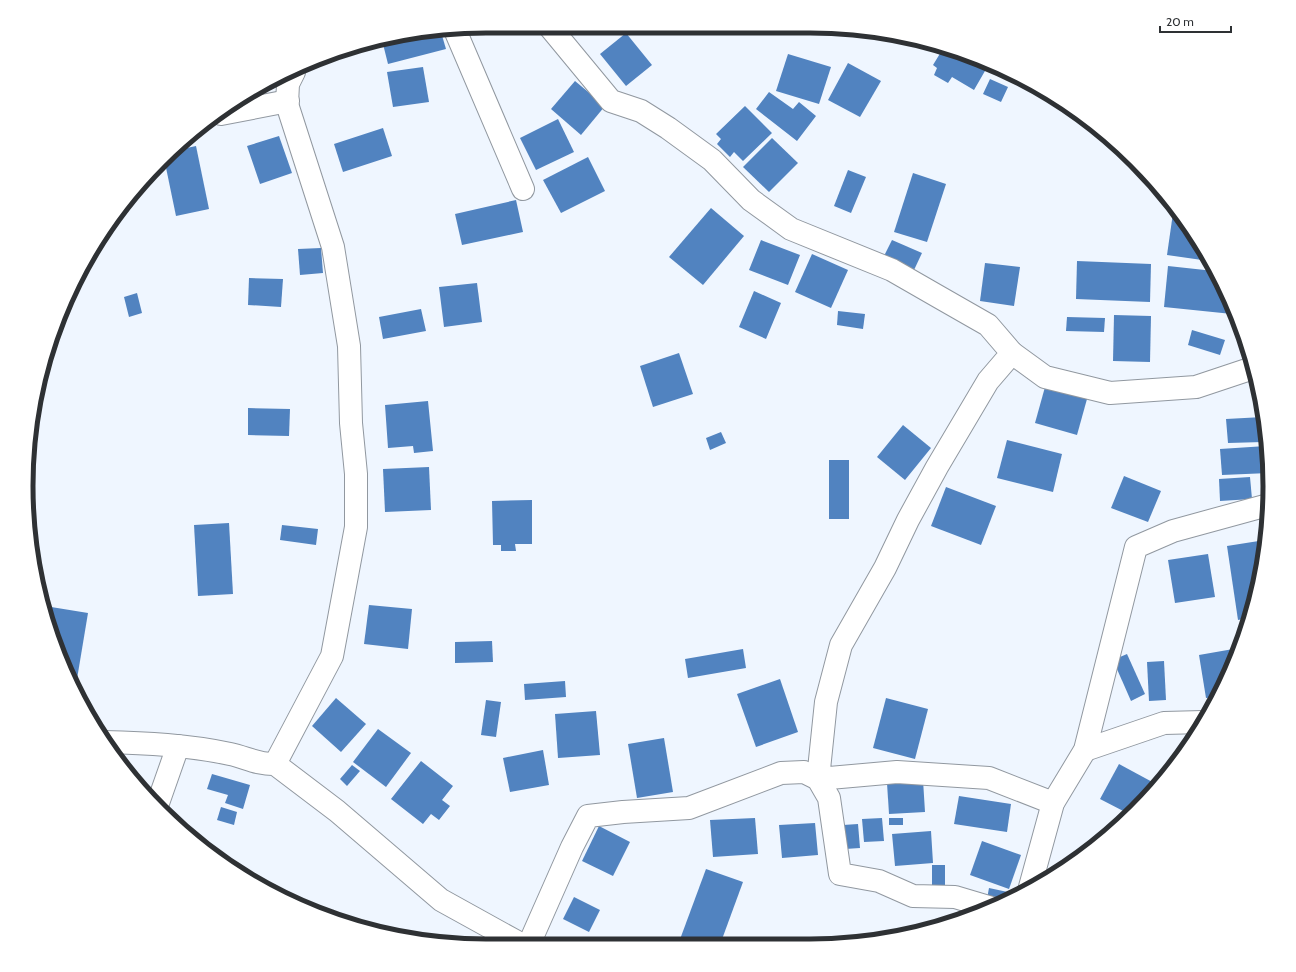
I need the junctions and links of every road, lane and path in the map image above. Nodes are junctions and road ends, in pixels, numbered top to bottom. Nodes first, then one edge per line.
1 (556, 33) edge
2 (457, 34) edge
3 (291, 77) edge
4 (288, 101) junction
5 (230, 112) edge
6 (523, 189) dead end
7 (1012, 353) junction
8 (1248, 370) edge
9 (1262, 507) edge
10 (1196, 722) edge
11 (112, 742) edge
12 (178, 746) junction
13 (1085, 750) junction
14 (275, 764) junction
15 (818, 779) junction
16 (159, 799) edge
17 (1053, 803) junction
18 (1032, 880) edge
19 (982, 905) edge
20 (512, 939) edge
21 (531, 939) edge

1 - 7 street
2 - 6 street
3 - 4 street
4 - 5 street
4 - 14 street
7 - 8 street
7 - 15 street
9 - 13 street
10 - 13 street
11 - 12 street
12 - 14 street
12 - 16 street
13 - 17 street
14 - 20 street
15 - 17 street
15 - 19 street
15 - 21 street
17 - 18 street

